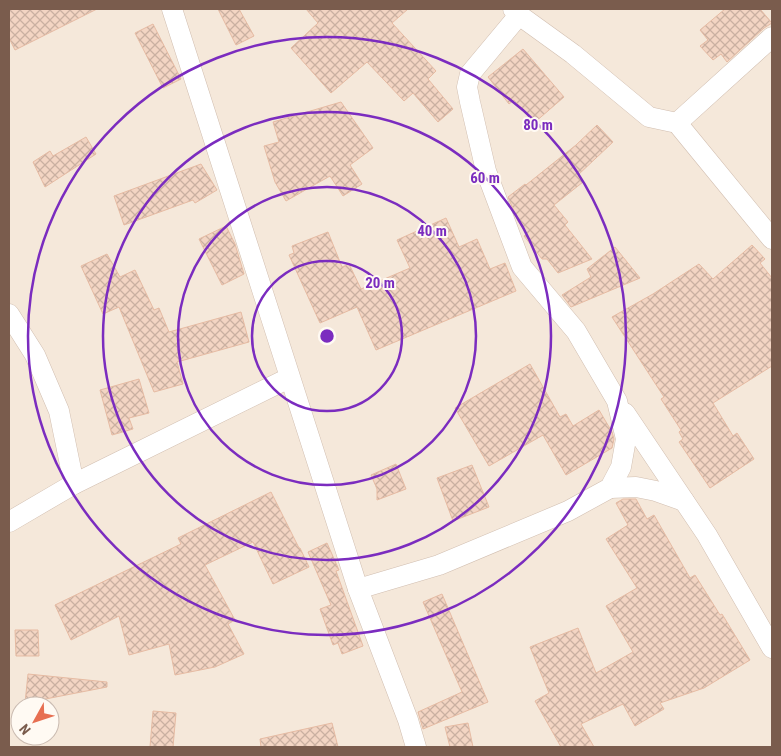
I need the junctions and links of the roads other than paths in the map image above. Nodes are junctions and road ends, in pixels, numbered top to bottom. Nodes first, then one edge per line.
1 (172, 9) edge
2 (516, 12) edge
3 (772, 37) edge
4 (677, 123) junction
5 (772, 239) edge
6 (9, 314) edge
7 (289, 378) junction
8 (617, 401) junction
9 (74, 484) junction
10 (610, 488) junction
11 (684, 501) junction
12 (9, 522) edge
13 (358, 589) junction
14 (772, 648) edge
15 (416, 747) edge

1 - 7 street
2 - 4 street
2 - 8 street
3 - 4 street
4 - 5 street
6 - 9 street
7 - 9 street
7 - 13 street
8 - 10 street
8 - 11 street
9 - 12 street
10 - 11 street
10 - 13 street
11 - 14 street
13 - 15 street

